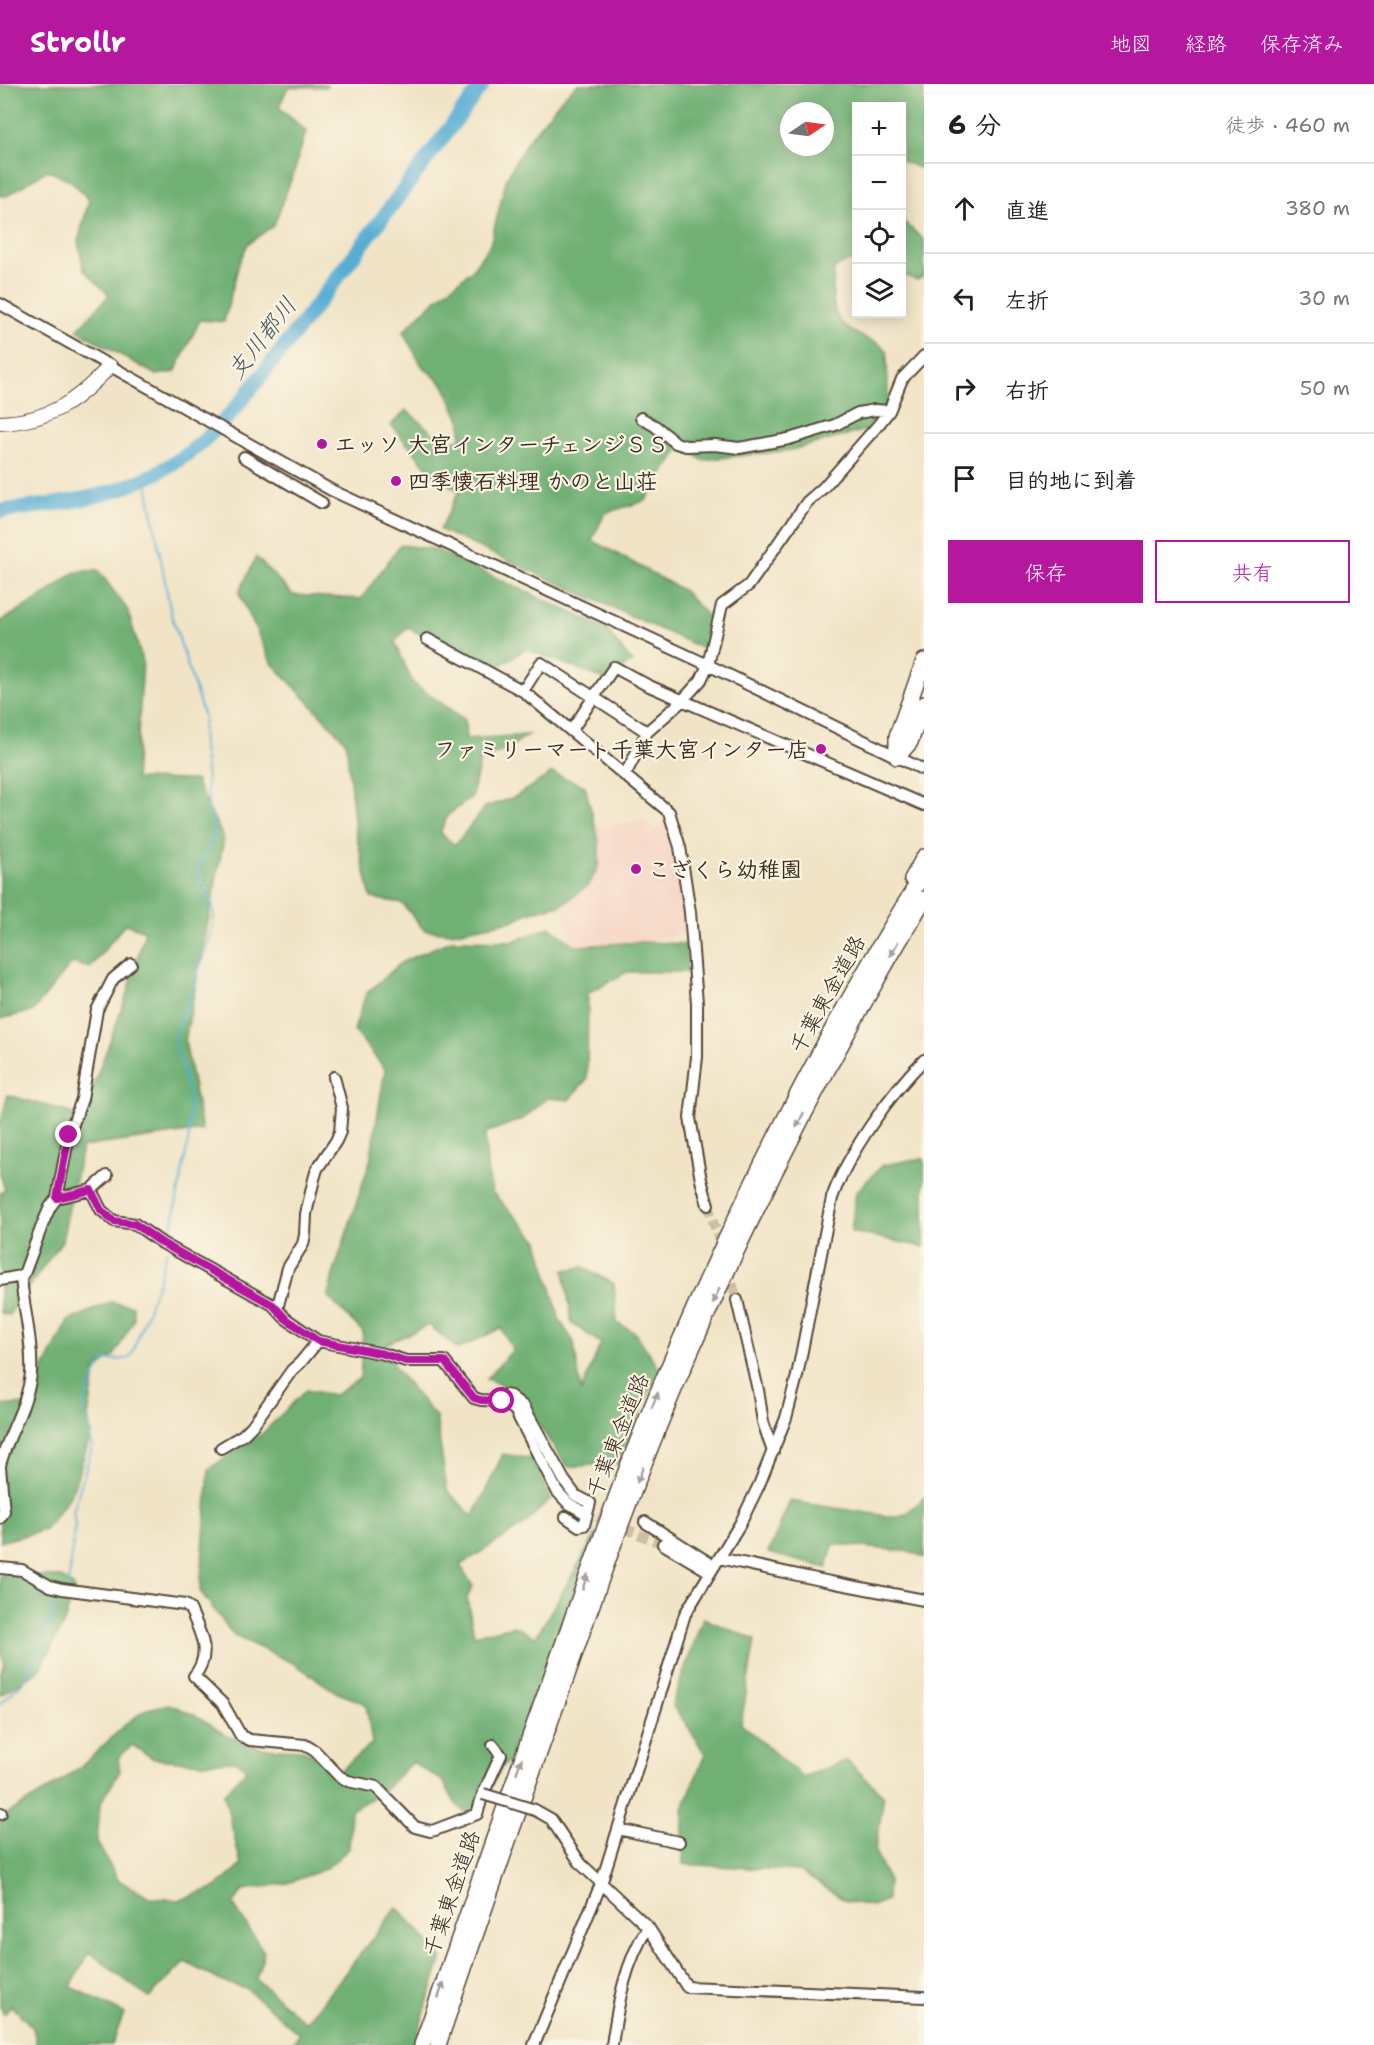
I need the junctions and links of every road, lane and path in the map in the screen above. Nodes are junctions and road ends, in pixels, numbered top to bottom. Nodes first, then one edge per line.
1 (0, 304) edge
2 (924, 356) edge
3 (110, 366) junction
4 (889, 411) junction
5 (641, 418) dead end
6 (0, 423) edge
7 (257, 448) junction
8 (326, 487) junction
9 (427, 639) dead end
10 (924, 662) edge
11 (708, 664) junction
12 (523, 691) junction
13 (595, 697) junction
14 (682, 700) junction
15 (924, 704) edge
16 (572, 731) junction
17 (647, 732) junction
18 (897, 757) junction
19 (924, 770) edge
20 (625, 775) junction
21 (924, 805) edge
22 (924, 856) edge
23 (924, 873) edge
24 (924, 899) edge
25 (895, 920) junction
26 (131, 964) dead end
27 (924, 1060) edge
28 (334, 1077) dead end
29 (107, 1176) dead end
30 (91, 1190) junction
31 (57, 1198) junction
32 (708, 1205) tunnel mouth
33 (21, 1276) junction
34 (0, 1280) edge
35 (737, 1300) tunnel mouth
36 (277, 1309) junction
37 (318, 1341) junction
38 (493, 1400) junction
39 (221, 1449) dead end
40 (773, 1452) junction
41 (0, 1466) edge
42 (583, 1512) tunnel mouth
43 (566, 1517) dead end
44 (0, 1518) edge
45 (645, 1522) dead end
46 (663, 1544) tunnel mouth
47 (714, 1565) junction
48 (0, 1568) edge
49 (924, 1600) edge
50 (493, 1745) dead end
51 (483, 1794) junction
52 (618, 1829) junction
53 (679, 1842) dead end
54 (601, 1884) junction
55 (648, 1927) junction
56 (924, 1997) edge
57 (422, 2045) edge
58 (438, 2045) edge
59 (534, 2045) edge
60 (612, 2045) edge

1 - 3 street
2 - 4 street
3 - 6 main road
3 - 7 street
4 - 5 street
4 - 11 street
7 - 8 street
7 - 8 street
8 - 11 street
9 - 12 street
10 - 18 highway
11 - 14 street
11 - 18 street
12 - 13 street
12 - 16 street
13 - 14 street
13 - 16 street
13 - 17 street
14 - 17 street
14 - 21 street
15 - 18 highway
16 - 20 street
17 - 20 street
18 - 19 street
20 - 32 street
22 - 25 highway
23 - 25 highway, 千葉東金道路
24 -> 58 highway, 千葉東金道路
57 -> 25 highway, 千葉東金道路
26 - 31 street
27 - 40 street
28 - 36 street
29 - 30 street
30 - 31 street
30 - 36 street
31 - 33 street
33 - 34 street
33 - 41 street
35 - 40 street
36 - 37 street
37 - 38 street
37 - 39 street
38 - 42 street
38 - 43 street
40 - 47 street
41 - 44 street
45 - 47 street
46 - 47 street
47 - 49 street
47 - 52 street
48 - 51 street
50 - 51 street
51 - 54 street, bridge
52 - 53 street
52 - 54 street
54 - 55 street
54 - 59 street
55 - 56 street
55 - 60 street

